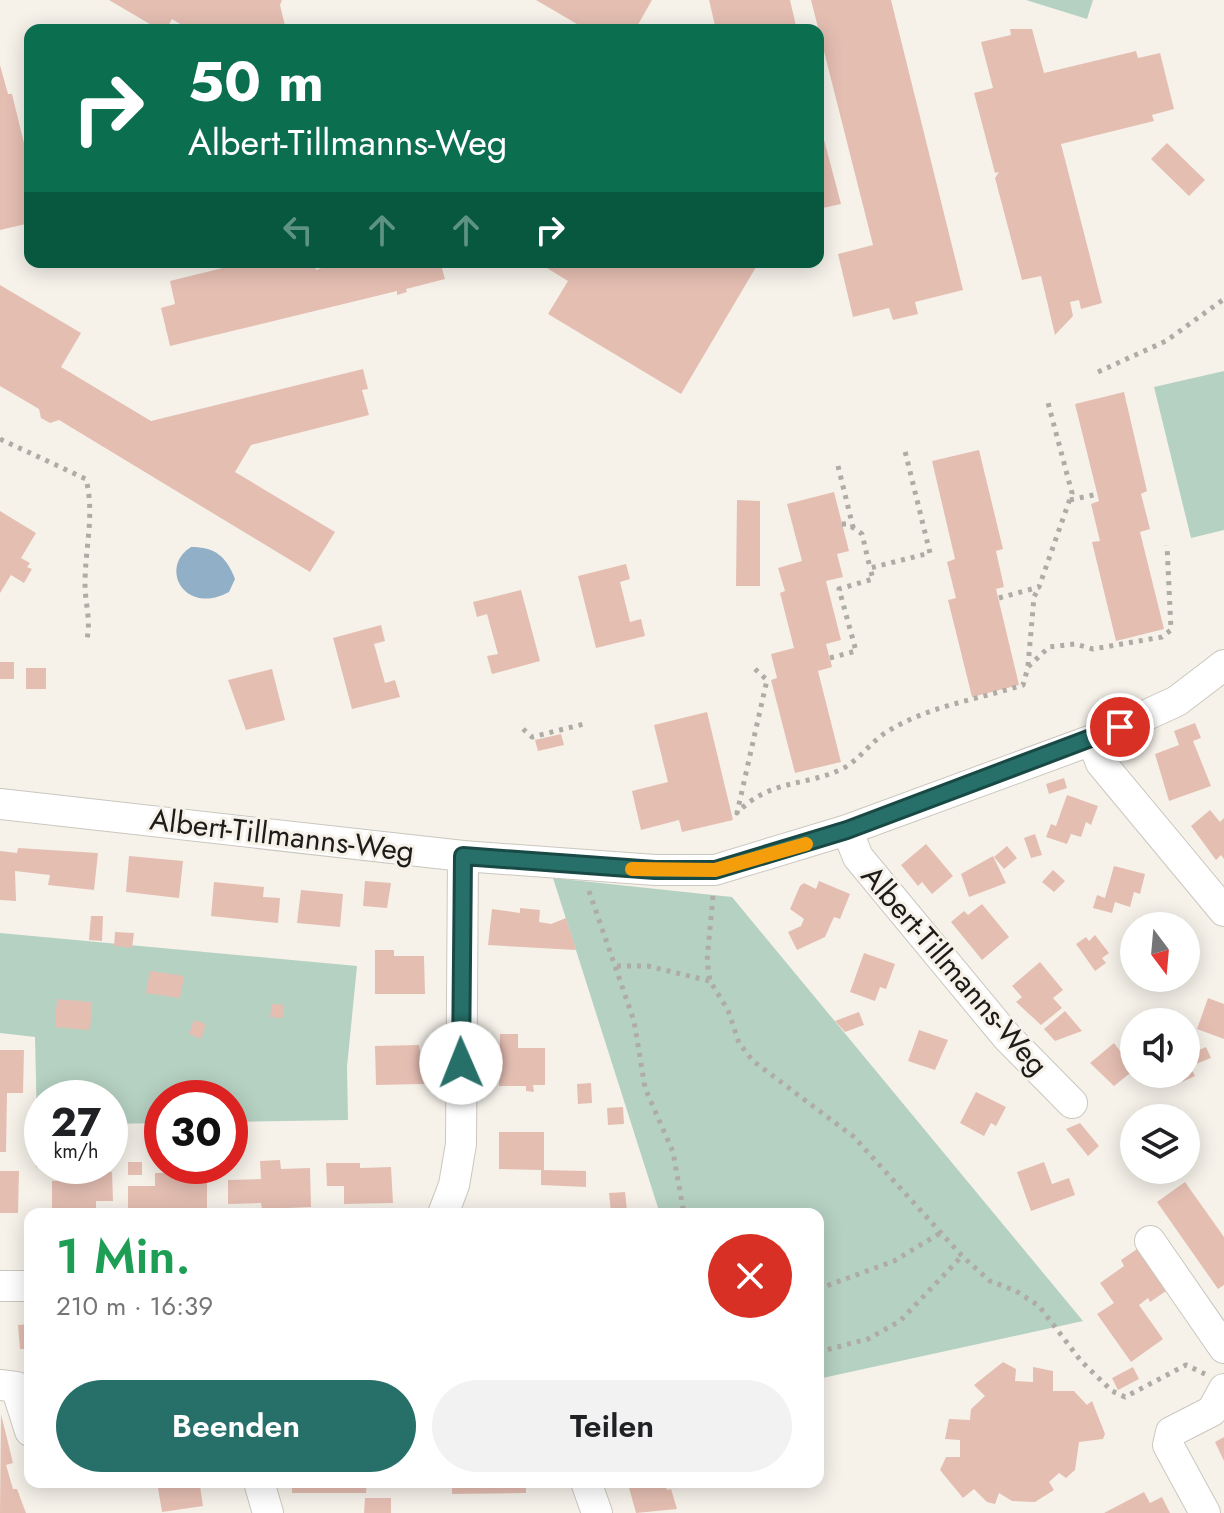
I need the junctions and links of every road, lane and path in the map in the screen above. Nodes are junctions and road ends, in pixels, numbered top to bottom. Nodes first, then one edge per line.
1 (1224, 299) edge
2 (1098, 372) dead end
3 (1047, 399) dead end
4 (0, 439) edge
5 (904, 447) dead end
6 (838, 466) dead end
7 (1098, 494) dead end
8 (1069, 500) junction
9 (842, 524) dead end
10 (853, 527) junction
11 (1167, 545) dead end
12 (870, 568) junction
13 (1039, 587) junction
14 (999, 598) dead end
15 (87, 639) dead end
16 (830, 658) dead end
17 (1224, 665) edge
18 (1028, 667) junction
19 (755, 669) dead end
20 (588, 723) dead end
21 (523, 729) dead end
22 (1092, 740) junction
23 (0, 804) edge
24 (847, 830) junction
25 (463, 856) junction
26 (579, 865) junction
27 (715, 870) junction
28 (1224, 911) edge
29 (616, 966) junction
30 (710, 981) junction
31 (1072, 1103) dead end
32 (445, 1208) edge
33 (683, 1208) edge
34 (942, 1232) junction
35 (1150, 1241) dead end
36 (962, 1256) junction
37 (0, 1286) edge
38 (24, 1286) edge
39 (824, 1287) edge
40 (1224, 1348) edge
41 (824, 1350) edge
42 (1218, 1383) edge
43 (0, 1385) edge
44 (24, 1412) edge
45 (261, 1488) edge
46 (588, 1488) edge
47 (268, 1513) edge
48 (597, 1513) edge
49 (1205, 1513) edge

1 - 2 path
3 - 8 path
4 - 15 path
5 - 12 path
6 - 10 path
7 - 8 path
8 - 13 path
9 - 10 path
10 - 12 path
11 - 18 path
12 - 16 path
13 - 14 path
13 - 18 path
17 - 22 street, Albert-Tillmanns-Weg
18 - 19 path
20 - 21 path
22 - 24 street, Albert-Tillmanns-Weg
22 - 28 street
23 - 25 street, Albert-Tillmanns-Weg
24 - 27 street, Albert-Tillmanns-Weg
24 - 31 street, Albert-Tillmanns-Weg
25 - 26 street, Albert-Tillmanns-Weg
25 - 32 street
26 - 27 street, Albert-Tillmanns-Weg
26 - 29 path
27 - 30 path
29 - 30 path
29 - 33 path
30 - 34 path
34 - 36 path
34 - 39 path
35 - 40 street
36 - 41 path
36 - 42 path
37 - 38 street
42 - 49 street
43 - 44 street
45 - 47 street
46 - 48 street

